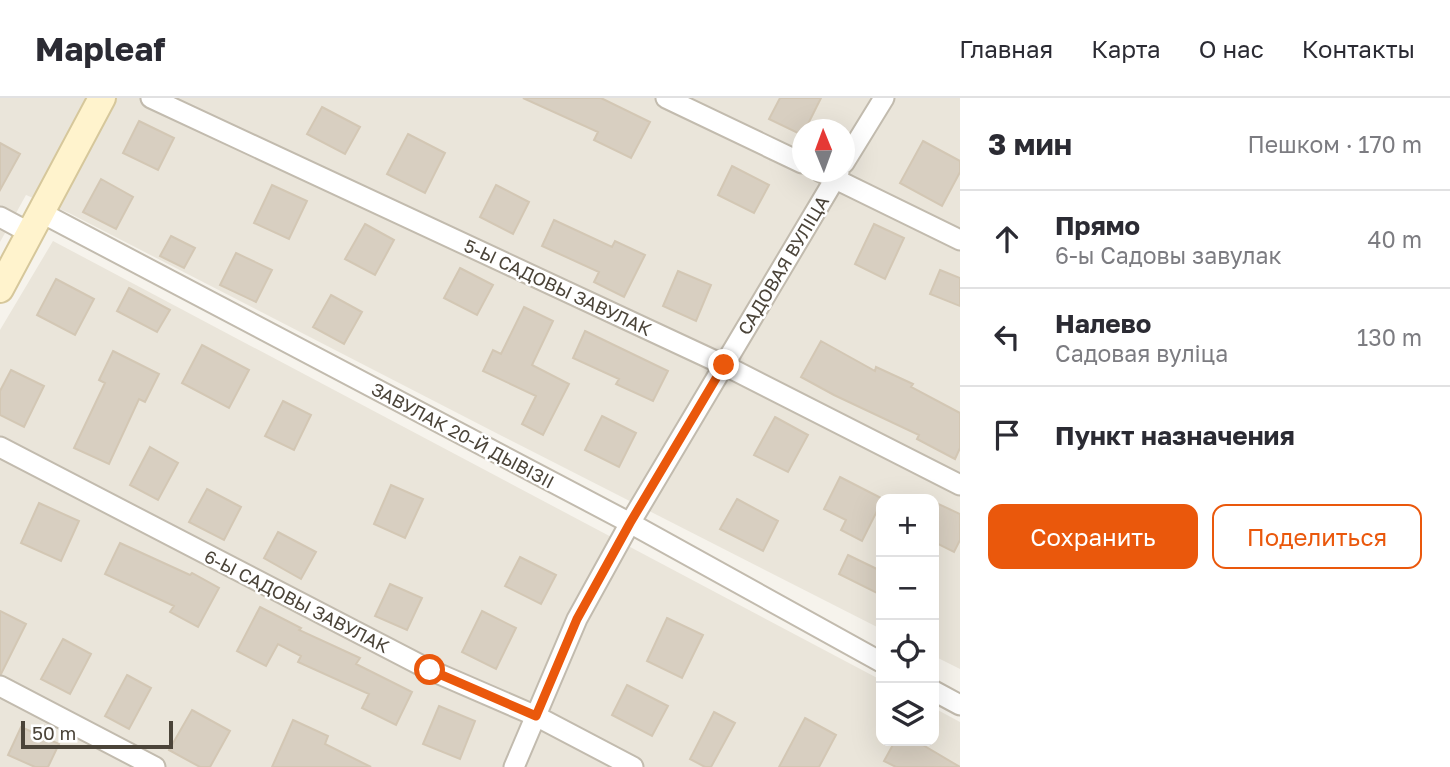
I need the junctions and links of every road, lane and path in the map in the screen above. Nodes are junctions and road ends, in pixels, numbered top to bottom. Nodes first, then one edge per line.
1 (102, 98) edge
2 (151, 98) edge
3 (666, 98) edge
4 (884, 98) edge
5 (855, 141) edge
6 (792, 158) edge
7 (829, 182) edge
8 (855, 182) edge
9 (0, 216) edge
10 (36, 223) junction
11 (960, 240) edge
12 (0, 289) edge
13 (724, 365) junction
14 (0, 447) edge
15 (960, 485) edge
16 (630, 523) junction
17 (876, 659) edge
18 (0, 686) edge
19 (939, 694) edge
20 (960, 705) edge
21 (536, 716) junction
22 (155, 767) edge
23 (514, 767) edge
24 (633, 767) edge

1 - 10 street
2 - 13 street, 5-Ы САДОВЫ ЗАВУЛАК
3 - 6 street
4 - 5 street, САДОВАЯ ВУЛІЦА
7 - 13 street, САДОВАЯ ВУЛІЦА
8 - 11 street
9 - 10 street, ЗАВУЛАК 20-Й ДЫВІЗІІ
10 - 12 street
10 - 16 street, ЗАВУЛАК 20-Й ДЫВІЗІІ
13 - 15 street, 5-Ы САДОВЫ ЗАВУЛАК
13 - 16 street, САДОВАЯ ВУЛІЦА
14 - 21 street, 6-Ы САДОВЫ ЗАВУЛАК
16 - 17 street, ЗАВУЛАК 20-Й ДЫВІЗІІ
16 - 21 street, САДОВАЯ ВУЛІЦА
18 - 22 street
19 - 20 street
21 - 23 street, САДОВАЯ ВУЛІЦА
21 - 24 street, 6-Ы САДОВЫ ЗАВУЛАК

